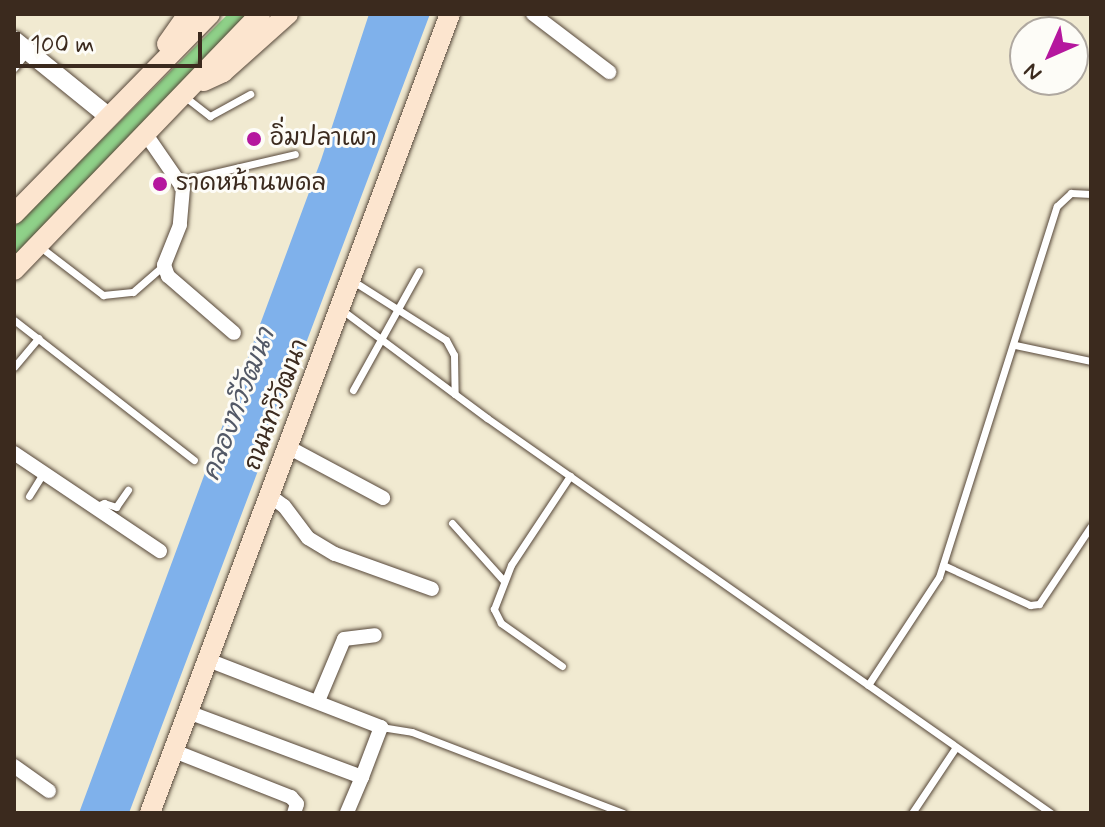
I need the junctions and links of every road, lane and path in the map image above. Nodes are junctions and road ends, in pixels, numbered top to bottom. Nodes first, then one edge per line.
1 (188, 14) edge
2 (210, 14) edge
3 (260, 14) edge
4 (288, 14) edge
5 (450, 14) edge
6 (533, 14) edge
7 (21, 46) edge
8 (14, 68) edge
9 (609, 72) dead end
10 (186, 91) junction
11 (250, 94) dead end
12 (127, 99) junction
13 (109, 117) junction
14 (145, 133) junction
15 (295, 154) dead end
16 (180, 181) junction
17 (1091, 194) edge
18 (14, 214) edge
19 (38, 245) junction
20 (164, 265) junction
21 (14, 270) edge
22 (419, 271) dead end
23 (353, 281) junction
24 (341, 309) junction
25 (398, 310) junction
26 (14, 320) edge
27 (234, 333) dead end
28 (38, 338) junction
29 (382, 340) junction
30 (1015, 345) junction
31 (1091, 361) edge
32 (14, 367) edge
33 (353, 390) dead end
34 (455, 394) junction
35 (288, 447) junction
36 (14, 453) edge
37 (194, 460) dead end
38 (43, 473) junction
39 (570, 476) junction
40 (128, 490) dead end
41 (29, 496) dead end
42 (270, 496) junction
43 (383, 498) dead end
44 (95, 507) junction
45 (452, 523) dead end
46 (1091, 526) edge
47 (160, 551) dead end
48 (943, 565) junction
49 (504, 581) junction
50 (432, 589) dead end
51 (375, 635) dead end
52 (208, 660) junction
53 (562, 666) dead end
54 (868, 685) junction
55 (318, 701) junction
56 (188, 712) junction
57 (381, 727) junction
58 (956, 747) junction
59 (174, 751) junction
60 (14, 766) edge
61 (362, 777) junction
62 (49, 791) dead end
63 (150, 813) edge
64 (294, 813) edge
65 (347, 813) edge
66 (623, 813) edge
67 (912, 813) edge
68 (1051, 813) edge

1 - 12 main road
2 - 12 main road
3 - 10 main road
4 - 10 main road
5 - 23 main road, ถนนทวีวัฒนา
6 - 9 street
7 - 8 lane
7 - 13 street
10 - 11 lane
10 - 14 main road
12 - 13 main road
13 - 18 main road
14 - 16 street
14 - 19 main road
15 - 16 lane
16 - 20 street
17 - 30 lane
19 - 20 lane
19 - 21 main road
20 - 27 street
22 - 25 lane
23 - 24 main road, ถนนทวีวัฒนา
23 - 25 lane
24 - 29 lane
24 - 35 main road, ถนนทวีวัฒนา
25 - 29 lane
25 - 34 lane
26 - 28 lane
28 - 32 lane
28 - 37 lane
29 - 33 lane
29 - 34 lane
30 - 31 lane
30 - 48 lane
34 - 39 lane
35 - 42 main road, ถนนทวีวัฒนา
35 - 43 street
36 - 38 street
38 - 41 lane
38 - 44 street
39 - 49 lane
39 - 54 lane
40 - 44 lane
42 - 50 street
42 - 52 main road, ถนนทวีวัฒนา
44 - 47 street
45 - 49 lane
46 - 48 lane
48 - 54 lane
49 - 53 lane
51 - 55 street
52 - 55 street
52 - 56 main road, ถนนทวีวัฒนา
54 - 58 lane
55 - 57 street
56 - 59 main road, ถนนทวีวัฒนา
56 - 61 street
57 - 61 street
57 - 66 lane
58 - 67 lane
58 - 68 lane
59 - 63 main road, ถนนทวีวัฒนา
59 - 64 street
60 - 62 street
61 - 65 street

